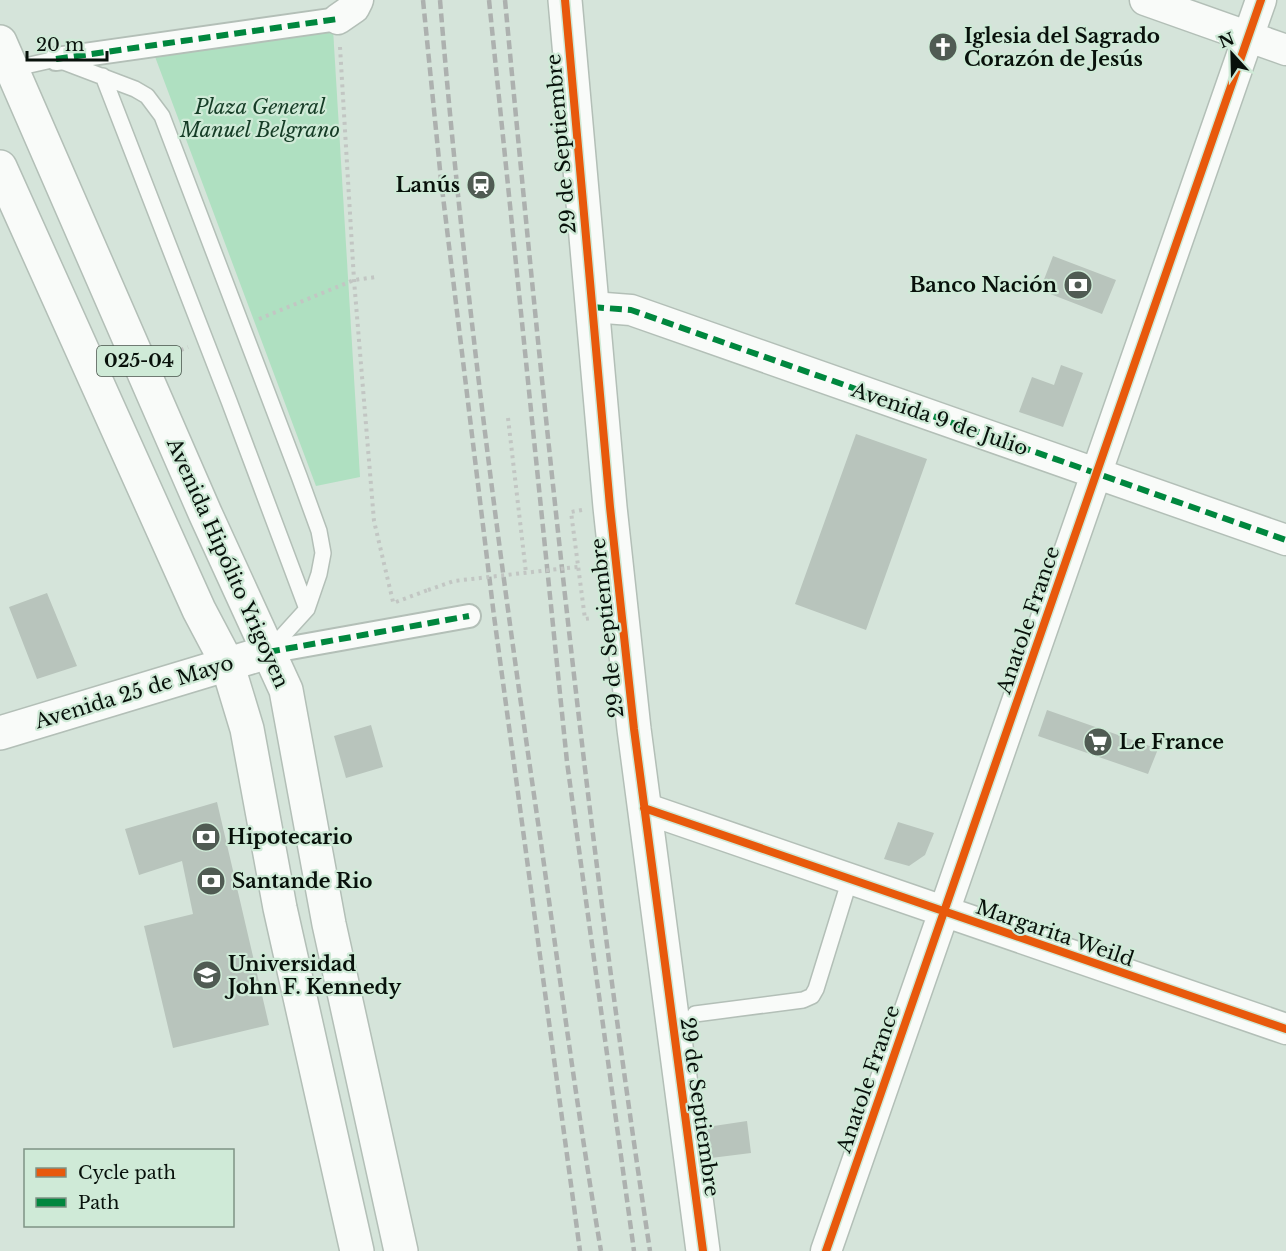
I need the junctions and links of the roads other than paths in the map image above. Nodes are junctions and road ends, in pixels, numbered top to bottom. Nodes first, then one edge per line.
1 (565, 0) edge
2 (1145, 0) edge
3 (1261, 0) edge
4 (348, 10) edge
5 (1248, 37) junction
6 (1286, 50) edge
7 (56, 58) junction
8 (4, 62) edge
9 (103, 76) junction
10 (0, 167) edge
11 (592, 307) junction
12 (1097, 474) junction
13 (1286, 540) edge
14 (307, 609) junction
15 (470, 616) dead end
16 (268, 652) junction
17 (227, 663) junction
18 (0, 733) edge
19 (644, 808) junction
20 (850, 879) junction
21 (943, 912) junction
22 (695, 1014) dead end
23 (1286, 1029) edge
24 (357, 1251) edge
25 (401, 1251) edge
26 (703, 1251) edge
27 (826, 1251) edge

1 - 11 main road, 29 de Septiembre
2 - 5 street
3 - 5 street, Anatole France
4 - 7 street
5 - 6 street
5 - 12 street, Anatole France
7 - 8 lane
7 - 9 lane
8 - 16 main road, Avenida Hipólito Yrigoyen / 025-04
9 - 14 lane
9 - 14 lane
10 - 17 main road, 025-04
11 - 12 street, Avenida 9 de Julio
11 - 19 main road, 29 de Septiembre
12 - 13 street, Avenida 9 de Julio
12 - 21 street, Anatole France
14 - 16 lane
15 - 16 street
16 - 17 main road, Avenida 25 de Mayo
16 - 25 main road, Avenida Hipólito Yrigoyen / 025-04
17 - 18 main road, Avenida 25 de Mayo
17 - 24 main road, 025-04
19 - 20 street, Margarita Weild
19 - 26 main road, 29 de Septiembre
20 - 21 street, Margarita Weild
20 - 22 lane
21 - 23 street, Margarita Weild
21 - 27 street, Anatole France

